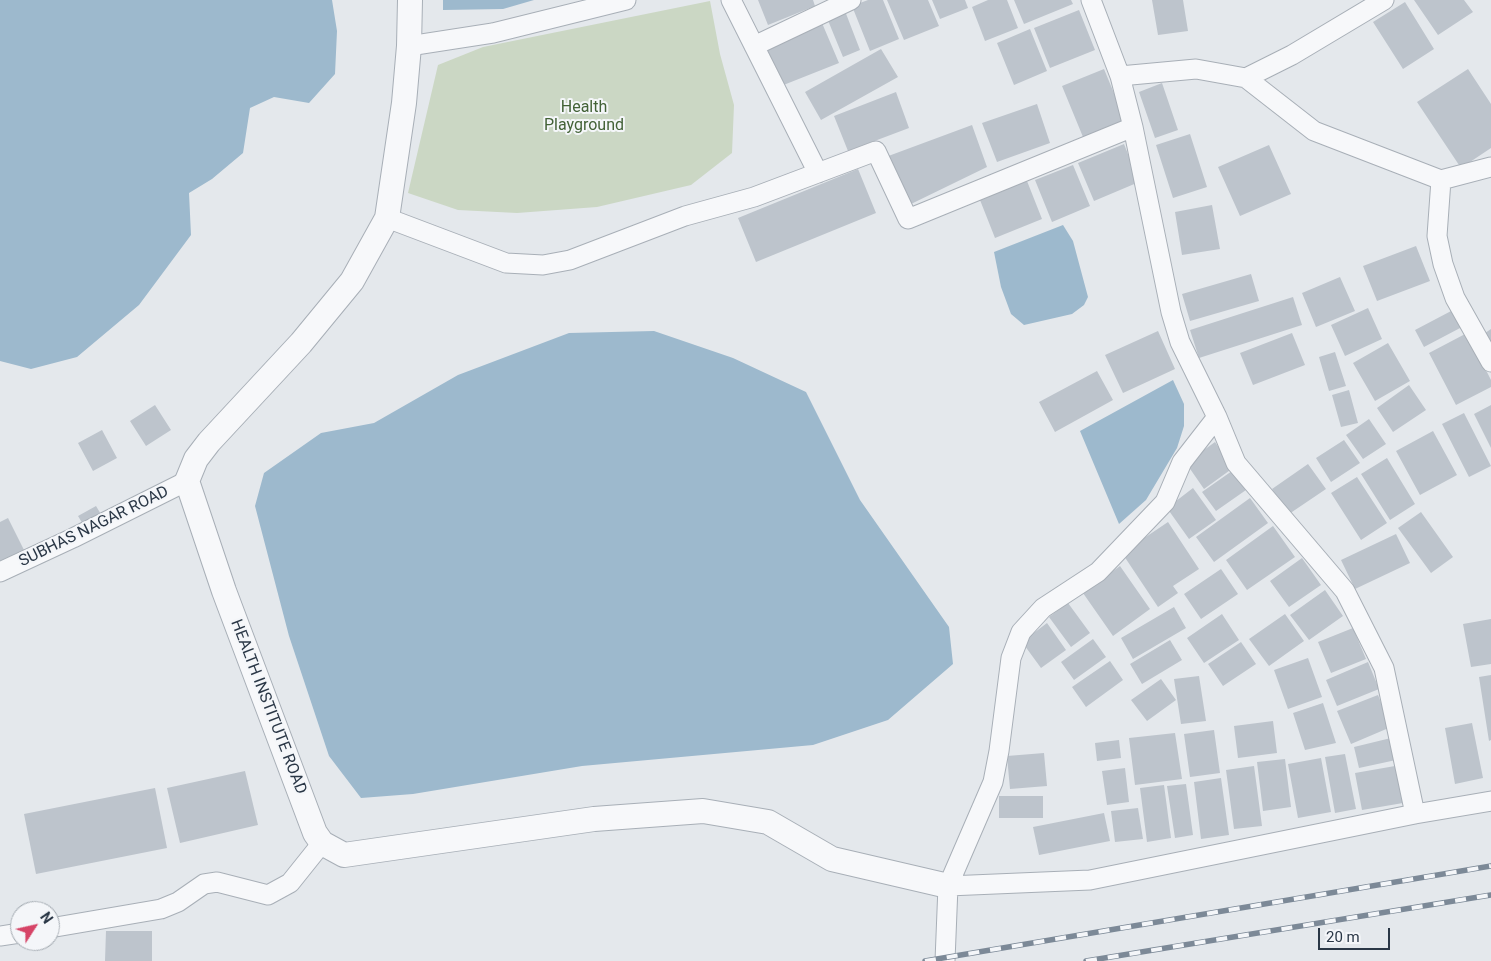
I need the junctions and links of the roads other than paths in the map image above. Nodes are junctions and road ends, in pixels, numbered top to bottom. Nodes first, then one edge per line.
1 (410, 0) edge
2 (626, 0) edge
3 (731, 0) edge
4 (851, 0) edge
5 (1091, 0) edge
6 (1384, 0) edge
7 (409, 46) junction
8 (754, 46) junction
9 (1120, 76) junction
10 (1246, 78) junction
11 (1133, 127) junction
12 (1491, 167) edge
13 (818, 173) junction
14 (1441, 180) junction
15 (387, 218) junction
16 (1491, 362) edge
17 (1216, 417) junction
18 (187, 481) junction
19 (0, 572) edge
20 (1491, 801) edge
21 (1415, 814) junction
22 (322, 843) junction
23 (948, 886) junction
24 (60, 926) edge
25 (945, 961) edge

1 - 7 street
2 - 7 street
3 - 8 street
4 - 8 street
5 - 9 street
6 - 10 street
7 - 15 street
8 - 13 street
9 - 10 street
9 - 11 street
10 - 14 street
11 - 13 street
11 - 17 street
12 - 14 street
13 - 15 street
14 - 16 street
15 - 18 street
17 - 21 street
17 - 23 street
18 - 19 street, SUBHAS NAGAR ROAD
18 - 22 street, HEALTH INSTITUTE ROAD
20 - 21 street
21 - 23 street
22 - 23 street
22 - 24 street
23 - 25 street

